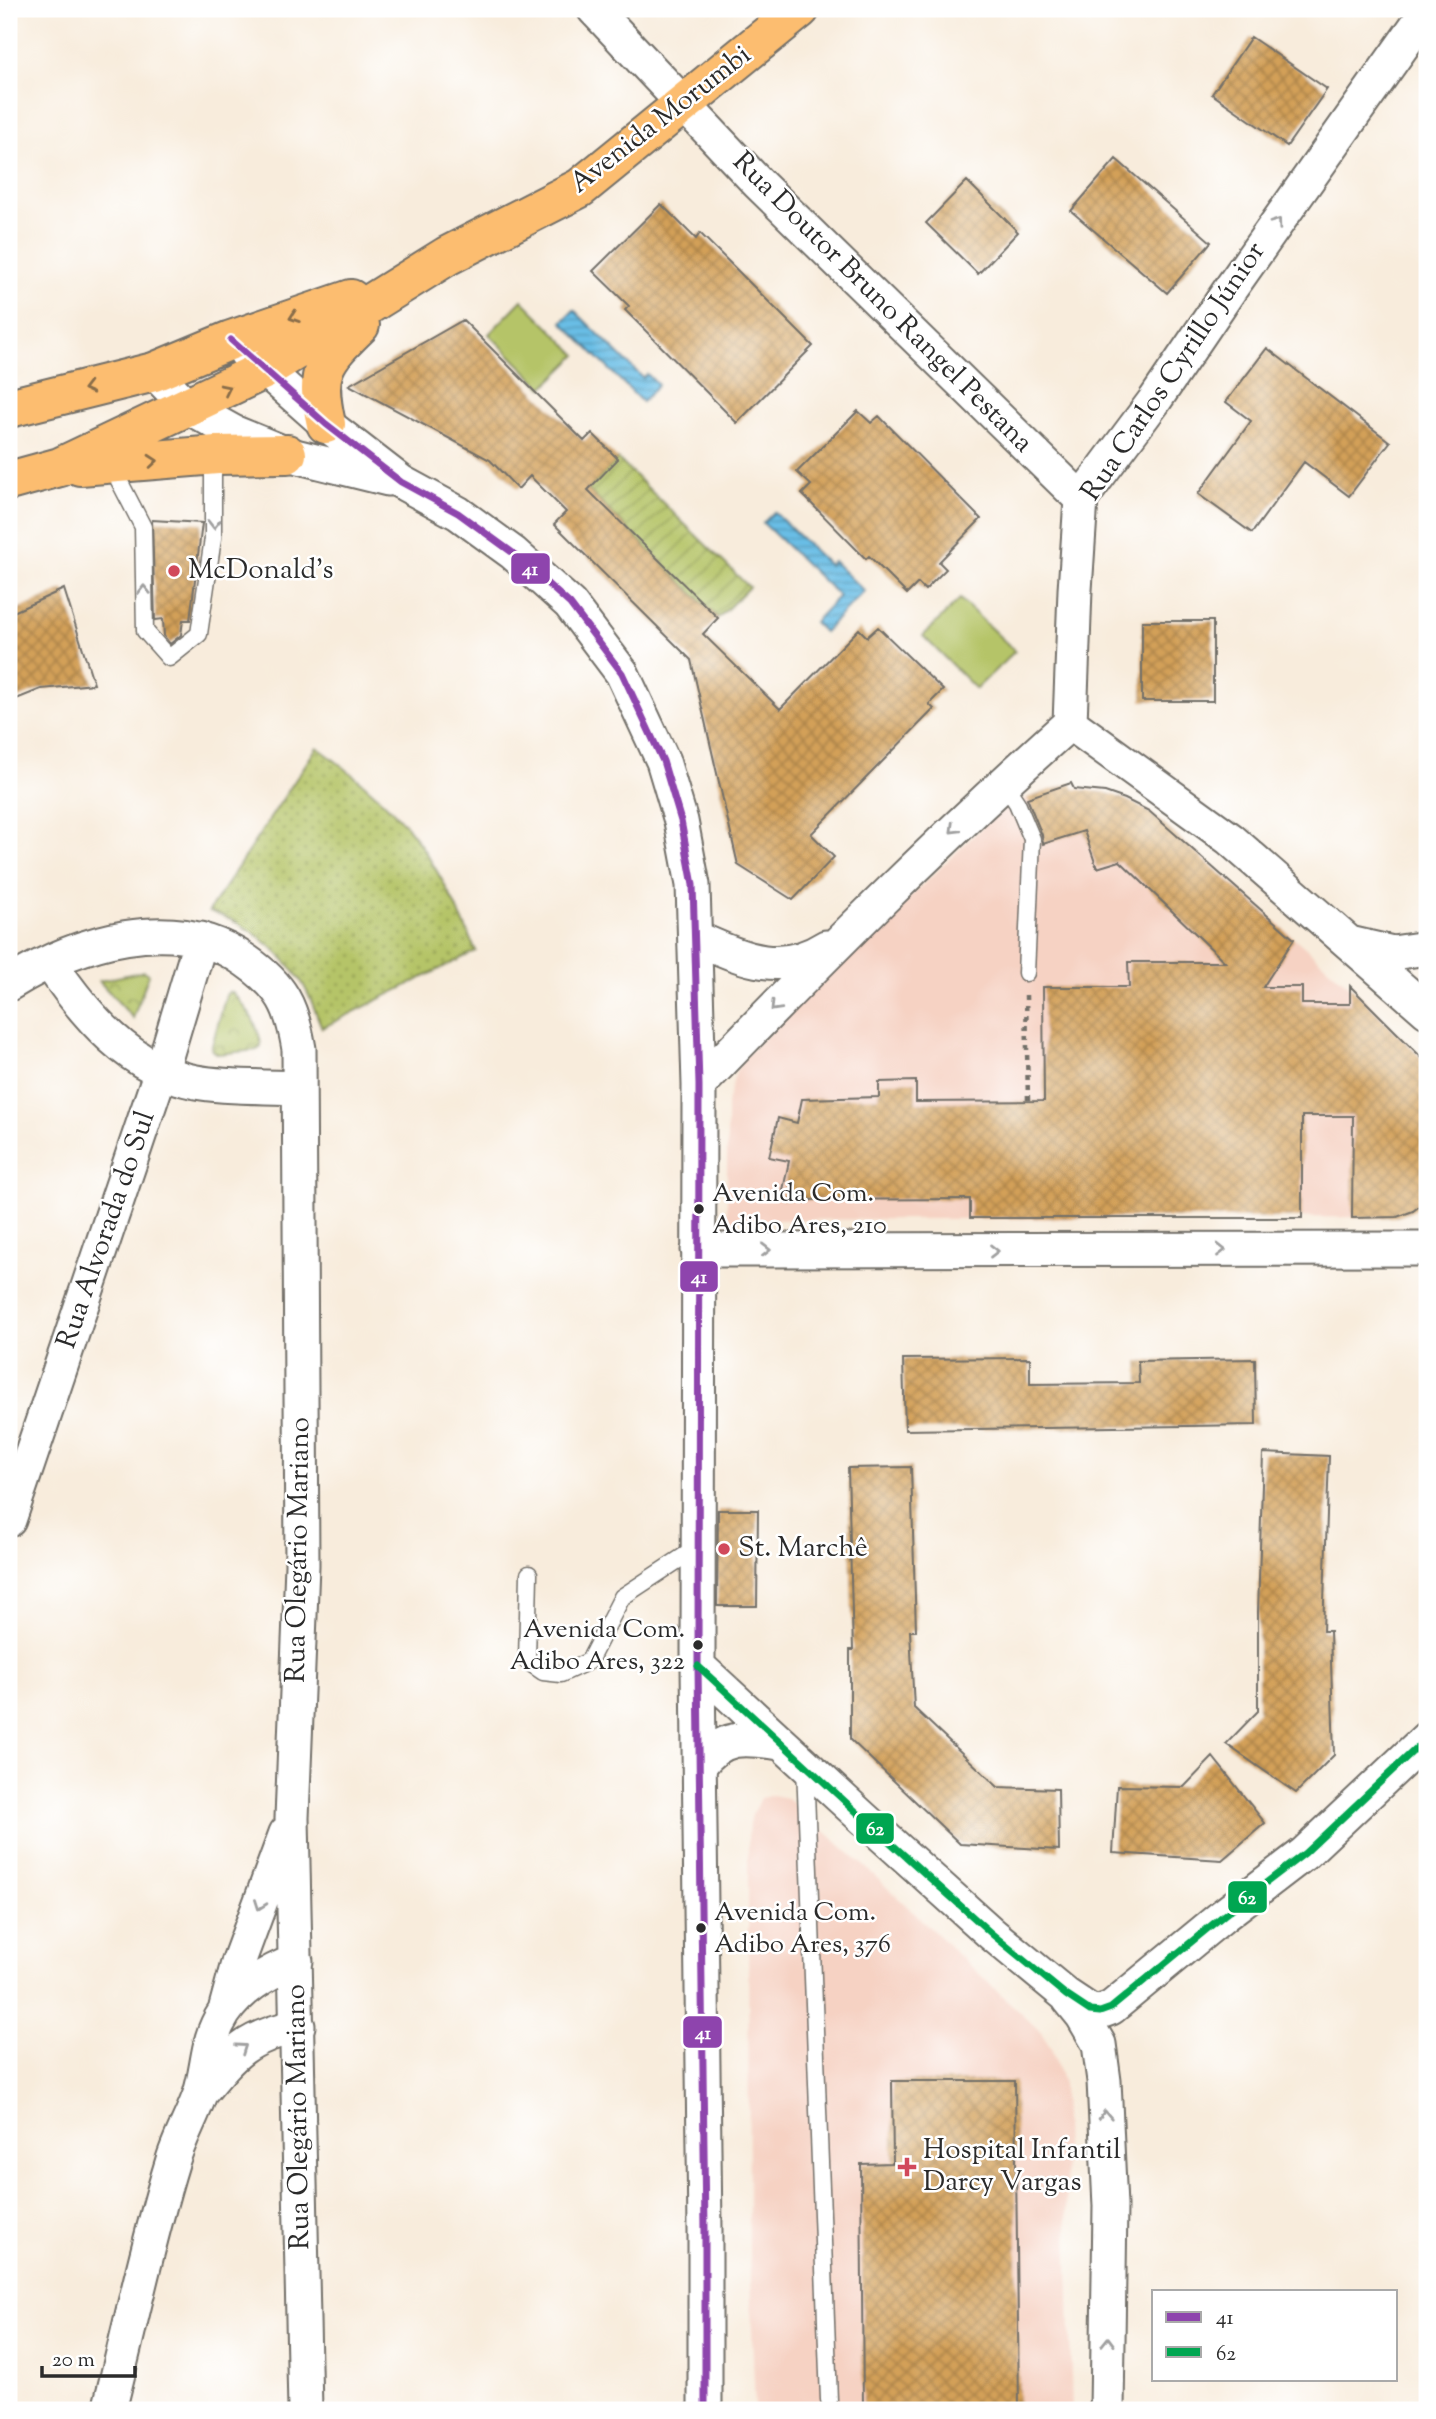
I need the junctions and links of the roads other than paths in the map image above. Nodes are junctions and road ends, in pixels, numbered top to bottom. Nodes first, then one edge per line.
1 (594, 9) edge
2 (800, 9) edge
3 (1427, 11) edge
4 (684, 105) junction
5 (406, 280) junction
6 (231, 340) junction
7 (264, 370) junction
8 (154, 372) junction
9 (188, 407) junction
10 (9, 408) edge
11 (326, 424) junction
12 (286, 454) junction
13 (214, 456) junction
14 (111, 464) junction
15 (60, 467) junction
16 (9, 481) edge
17 (401, 482) junction
18 (1082, 499) junction
19 (1070, 723) junction
20 (1003, 782) junction
21 (843, 937) junction
22 (201, 939) junction
23 (696, 939) junction
24 (1353, 944) junction
25 (1427, 948) edge
26 (50, 963) junction
27 (1026, 973) dead end
28 (9, 984) edge
29 (1427, 1010) edge
30 (161, 1070) junction
31 (699, 1085) junction
32 (299, 1088) junction
33 (1427, 1249) edge
34 (698, 1250) junction
35 (9, 1520) edge
36 (698, 1547) junction
37 (529, 1574) dead end
38 (698, 1666) junction
39 (1427, 1738) edge
40 (780, 1743) junction
41 (700, 1765) junction
42 (804, 1765) junction
43 (292, 1818) junction
44 (296, 1961) junction
45 (1066, 1995) junction
46 (1121, 2000) junction
47 (224, 2014) junction
48 (298, 2026) junction
49 (1099, 2044) junction
50 (201, 2092) junction
51 (829, 2400) dead end
52 (108, 2410) edge
53 (305, 2410) edge
54 (705, 2410) edge
55 (1107, 2410) edge

1 - 4 street, Rua Doutor Bruno Rangel Pestana
2 - 4 main road, Avenida Morumbi
18 -> 3 street, Rua Carlos Cyrillo Júnior
4 - 5 main road, Avenida Morumbi
4 - 18 street, Rua Doutor Bruno Rangel Pestana
5 -> 6 main road, Avenida Morumbi
5 - 7 main road, Avenida Morumbi
5 - 11 main road
6 - 7 street
6 - 8 main road, Avenida Morumbi
9 -> 7 main road, Avenida Morumbi
7 - 11 street
8 - 9 street
8 -> 10 main road, Avenida Morumbi
9 - 12 street
9 - 15 main road, Avenida Morumbi
11 - 17 street
12 - 13 main road
12 - 17 street
14 -> 13 main road
13 -> 14 lane
14 - 15 main road
15 - 16 main road, Avenida Morumbi
17 - 23 street
18 - 19 street, Rua Carlos Cyrillo Júnior
19 - 20 street
19 - 24 street
20 -> 21 street
20 - 27 lane
21 - 23 street
21 -> 31 street
22 - 26 street, Rua Olegário Mariano
22 - 30 street, Rua Alvorada do Sul
22 - 32 street, Rua Olegário Mariano
23 - 31 street
24 - 25 street
24 - 29 street
26 - 28 street, Rua Olegário Mariano
26 - 30 street
30 - 32 street
30 - 35 street, Rua Alvorada do Sul
31 - 34 street
32 - 43 street, Rua Olegário Mariano
34 -> 33 street
34 - 36 street
36 - 37 lane
36 - 38 street
38 - 40 street
38 - 41 street
39 - 46 street
40 - 41 street
40 - 42 street
41 - 54 street
42 - 45 street
42 - 51 lane
43 - 44 street, Rua Olegário Mariano
43 -> 47 street
44 - 47 street
44 - 48 street, Rua Olegário Mariano
45 - 46 street
45 - 49 street
46 - 49 street
47 - 50 street
50 -> 48 street
48 - 53 street, Rua Olegário Mariano
55 -> 49 street
50 - 52 street

